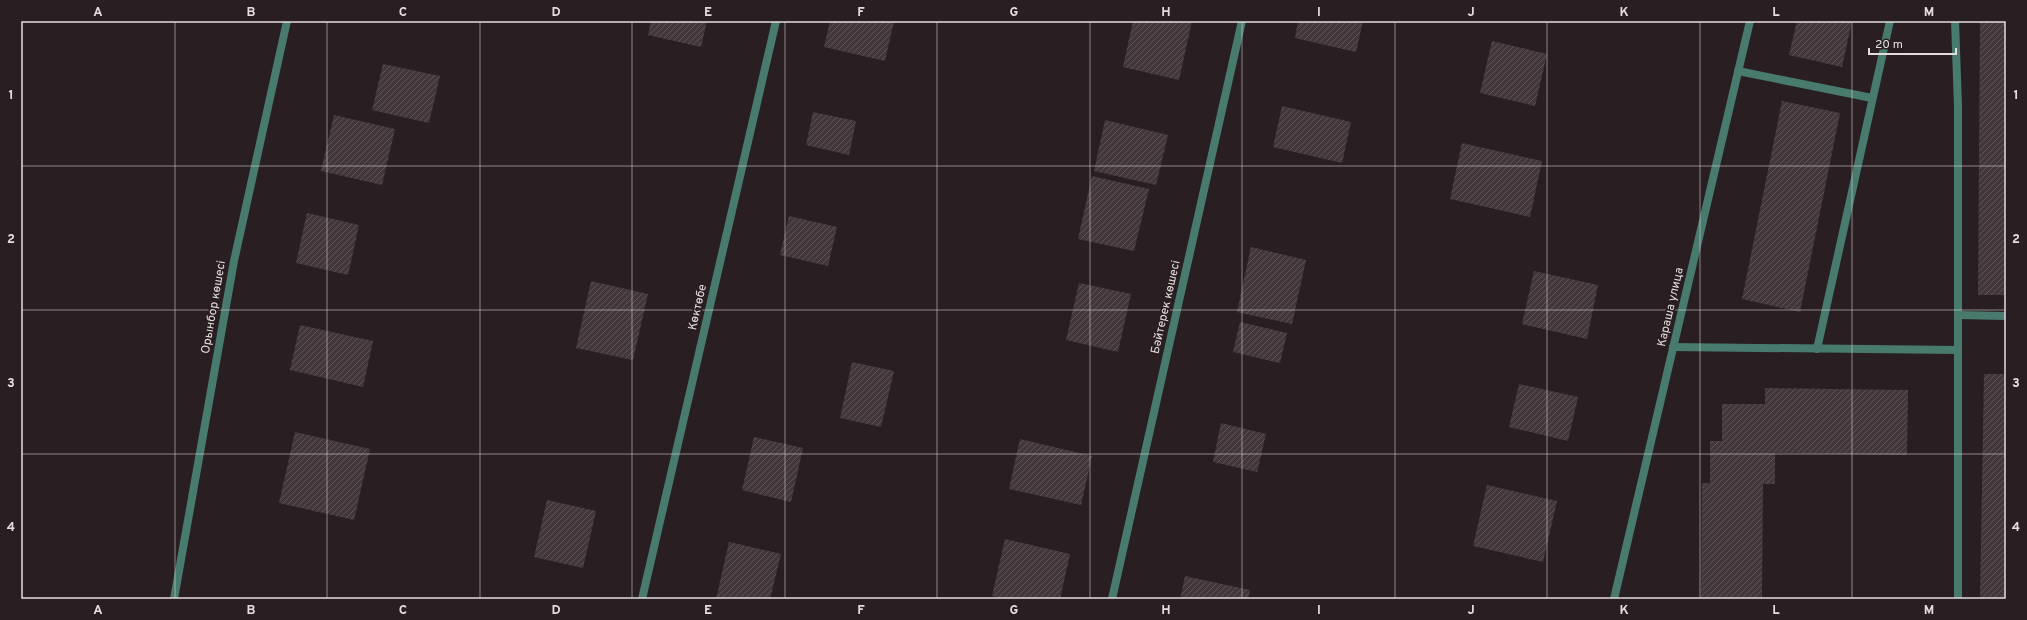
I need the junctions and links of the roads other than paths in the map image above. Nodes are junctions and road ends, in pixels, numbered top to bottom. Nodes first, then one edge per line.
1 (287, 21) edge
2 (776, 21) edge
3 (1242, 21) edge
4 (1750, 21) edge
5 (1890, 21) edge
6 (1955, 21) edge
7 (1738, 71) junction
8 (1872, 98) junction
9 (1958, 315) junction
10 (2006, 316) edge
11 (1673, 347) junction
12 (1817, 348) junction
13 (1958, 350) junction
14 (174, 599) edge
15 (642, 599) edge
16 (1112, 599) edge
17 (1614, 599) edge
18 (1958, 599) edge

1 - 14 street, Орынбор көшесі
2 - 15 street, Көктөбе
3 - 16 street, Бәйтерек көшесі
4 - 7 street, Караша улица
5 - 8 street
6 - 9 street
7 - 8 street
7 - 11 street, Караша улица
8 - 12 street
9 - 10 street
9 - 13 street
11 - 12 street
11 - 17 street, Караша улица
12 - 13 street
13 - 18 street

